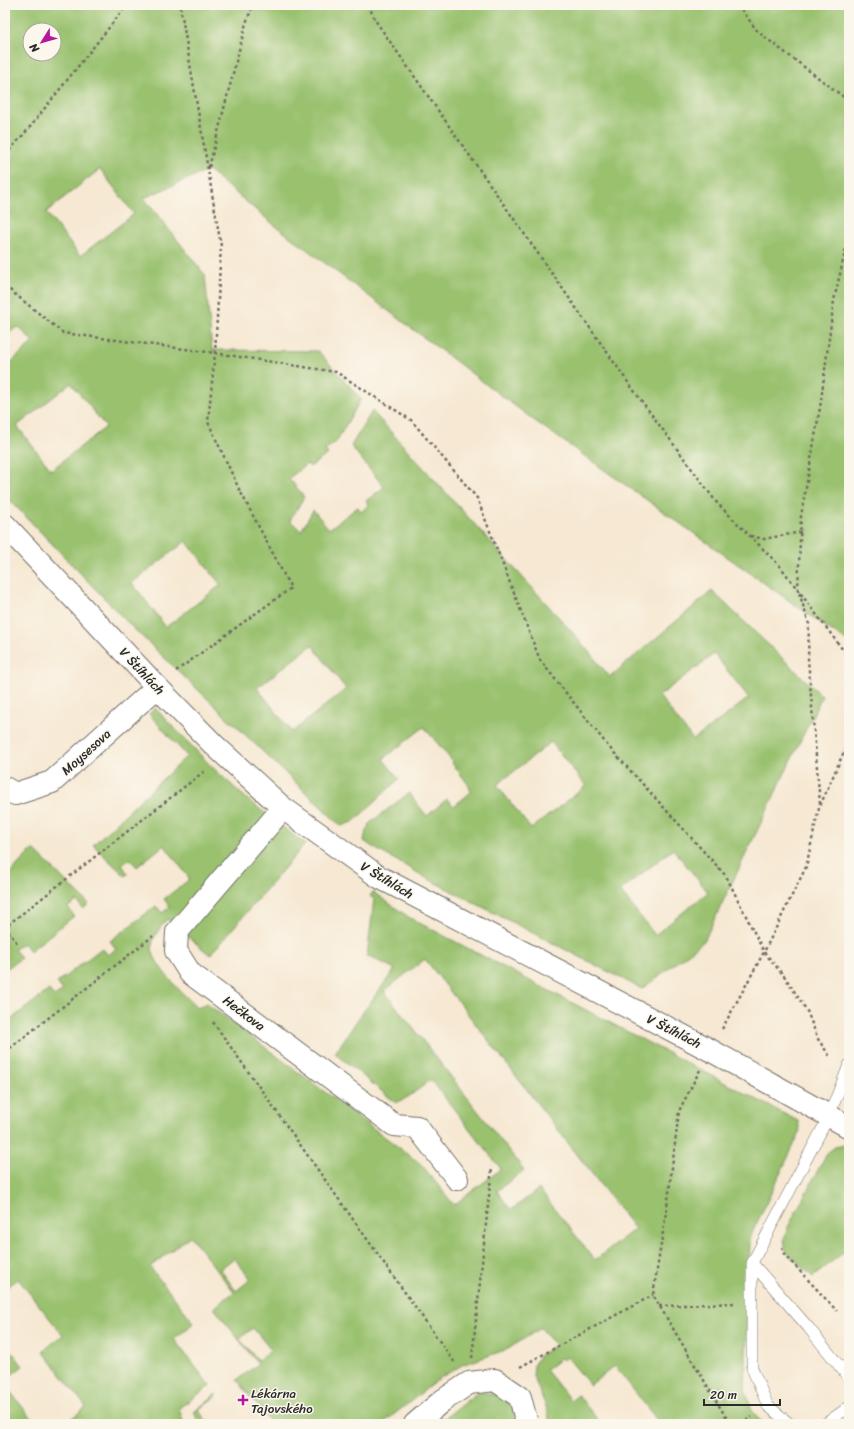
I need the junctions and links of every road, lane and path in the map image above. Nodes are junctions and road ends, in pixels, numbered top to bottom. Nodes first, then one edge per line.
1 (127, 5) edge
2 (180, 5) edge
3 (253, 5) edge
4 (368, 5) edge
5 (738, 5) edge
6 (849, 101) edge
7 (5, 155) edge
8 (208, 170) junction
9 (849, 244) edge
10 (5, 286) edge
11 (215, 353) junction
12 (5, 525) edge
13 (801, 532) junction
14 (750, 536) junction
15 (798, 589) junction
16 (849, 658) edge
17 (157, 687) junction
18 (849, 744) edge
19 (208, 768) dead end
20 (5, 788) edge
21 (820, 806) junction
22 (283, 808) junction
23 (155, 935) dead end
24 (18, 943) dead end
25 (764, 952) junction
26 (209, 1016) dead end
27 (710, 1050) junction
28 (5, 1052) edge
29 (848, 1069) edge
30 (829, 1116) junction
31 (849, 1126) edge
32 (492, 1167) dead end
33 (457, 1179) dead end
34 (780, 1242) dead end
35 (752, 1263) junction
36 (653, 1295) junction
37 (752, 1302) junction
38 (659, 1306) junction
39 (837, 1311) dead end
40 (849, 1378) edge
41 (495, 1380) junction
42 (469, 1383) junction
43 (849, 1407) edge
44 (415, 1424) edge
45 (527, 1424) edge
46 (730, 1424) edge
47 (790, 1424) edge
48 (825, 1424) edge

1 - 7 path
2 - 8 path
3 - 8 path
4 - 14 path
5 - 6 path
8 - 11 path
9 - 13 path
10 - 11 path
11 - 17 path
11 - 25 path
12 - 17 street, V Štíhlách
13 - 14 path
13 - 15 path
14 - 15 path
15 - 16 path
15 - 21 path
17 - 20 street, Moysesova
17 - 22 street, V Štíhlách
18 - 21 path
19 - 24 path
21 - 25 path
22 - 27 street, V Štíhlách
22 - 33 street, Hečkova
23 - 28 path
25 - 27 path
25 - 29 path
26 - 42 path
27 - 30 street, V Štíhlách
27 - 36 path
29 - 30 lane
30 - 31 street, V Štíhlách
30 - 35 lane
32 - 42 path
34 - 39 path
35 - 37 lane
35 - 40 lane
36 - 38 path
36 - 41 path
37 - 38 path
37 - 47 lane
38 - 46 path
41 - 42 street
41 - 45 street
42 - 44 street
43 - 48 lane

